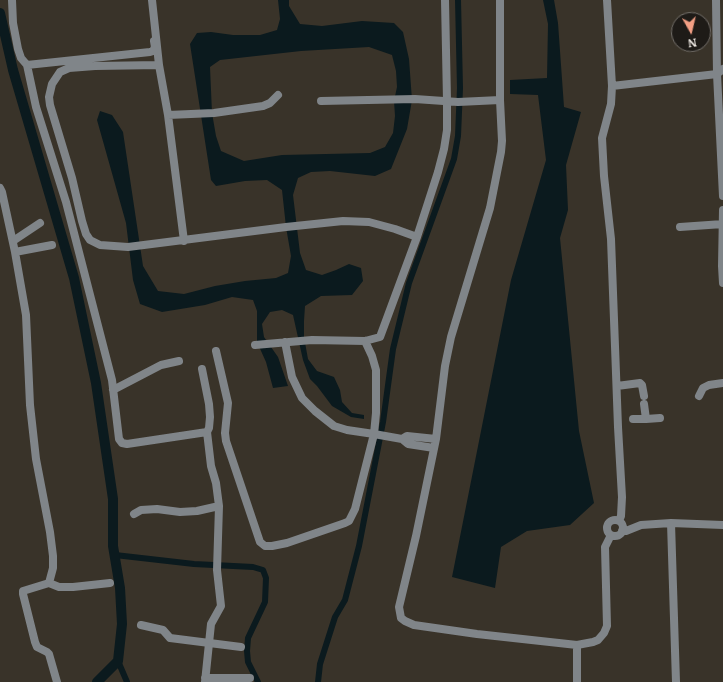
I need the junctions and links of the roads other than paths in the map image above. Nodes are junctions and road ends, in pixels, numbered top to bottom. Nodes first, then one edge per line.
1 (12, 0) edge
2 (148, 0) edge
3 (152, 0) edge
4 (445, 0) edge
5 (500, 0) edge
6 (607, 0) edge
7 (716, 0) edge
8 (159, 65) junction
9 (27, 66) junction
10 (720, 72) edge
11 (612, 86) junction
12 (278, 95) dead end
13 (500, 100) junction
14 (321, 101) dead end
15 (447, 101) junction
16 (168, 115) junction
17 (0, 188) edge
18 (723, 196) edge
19 (723, 210) edge
20 (40, 223) dead end
21 (723, 224) edge
22 (680, 227) dead end
23 (418, 237) junction
24 (13, 241) junction
25 (184, 241) junction
26 (52, 245) dead end
27 (15, 252) junction
28 (723, 283) edge
29 (365, 341) junction
30 (285, 342) junction
31 (255, 345) dead end
32 (216, 350) dead end
33 (179, 361) dead end
34 (202, 368) dead end
35 (723, 383) edge
36 (617, 386) junction
37 (113, 390) junction
38 (699, 396) dead end
39 (660, 418) dead end
40 (633, 419) dead end
41 (646, 419) junction
42 (207, 432) junction
43 (376, 434) junction
44 (402, 439) junction
45 (436, 439) junction
46 (434, 448) junction
47 (219, 506) junction
48 (134, 514) dead end
49 (671, 523) junction
50 (621, 525) junction
51 (723, 525) edge
52 (611, 535) junction
53 (49, 583) junction
54 (110, 583) dead end
55 (142, 625) dead end
56 (208, 642) junction
57 (577, 644) junction
58 (241, 647) dead end
59 (250, 678) dead end
60 (205, 680) edge
61 (57, 682) edge
62 (578, 682) edge
63 (676, 682) edge

1 - 9 street
2 - 9 street
3 - 8 street
4 - 15 street
5 - 13 street
6 - 11 street
7 - 10 street
8 - 16 street
8 - 25 street
9 - 37 street
10 - 11 street
10 - 18 street
11 - 36 street
12 - 16 street
13 - 15 street
13 - 45 street
14 - 15 street
15 - 23 street
16 - 25 street
17 - 24 street
19 - 21 street
20 - 24 street
21 - 22 street
21 - 28 street
23 - 25 street
23 - 29 street
24 - 27 street
26 - 27 street
27 - 53 street
29 - 30 street
29 - 43 street
30 - 31 street
30 - 43 street
32 - 43 street
33 - 37 street
34 - 42 street
35 - 38 street
36 - 41 street
36 - 50 street
37 - 42 street
39 - 41 street
40 - 41 street
42 - 47 street
43 - 44 street
44 - 45 street
44 - 46 street
45 - 46 street
46 - 57 street
47 - 48 street
47 - 56 street
49 - 50 street
49 - 51 street
49 - 63 street
50 - 52 street
50 - 52 street
52 - 57 street
53 - 54 street
53 - 61 street
55 - 56 street
56 - 58 street
56 - 60 street
57 - 62 street
59 - 60 street

